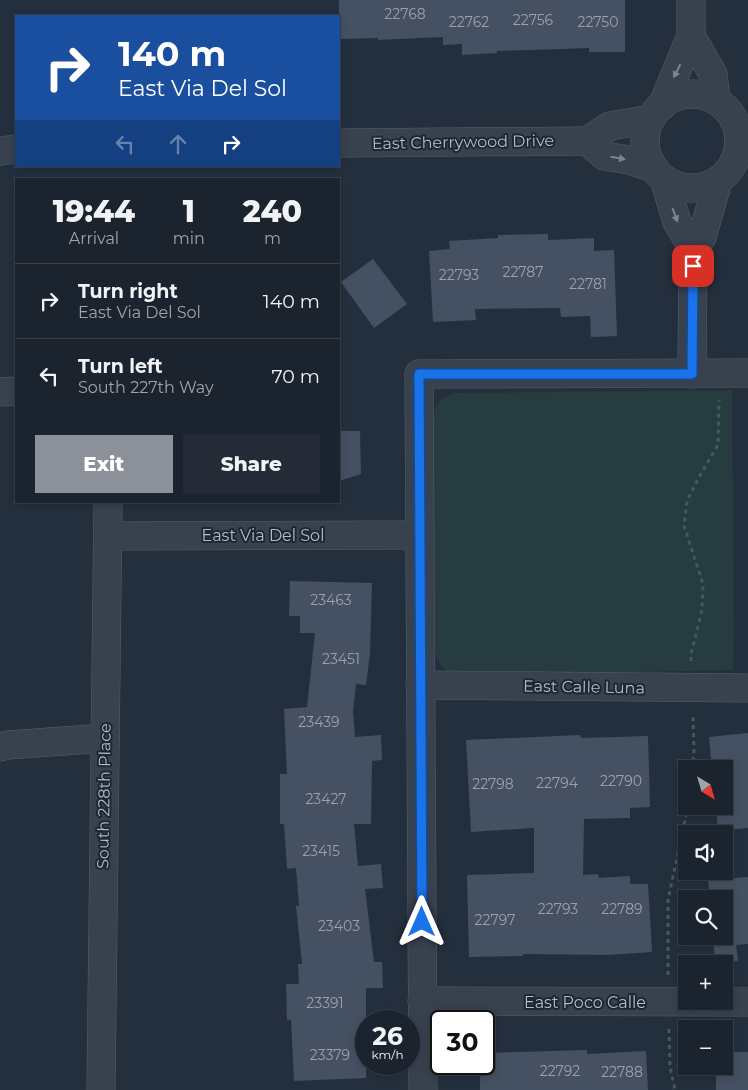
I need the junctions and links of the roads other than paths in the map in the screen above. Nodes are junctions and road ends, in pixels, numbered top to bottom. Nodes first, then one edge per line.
1 (691, 0) edge
2 (691, 36) junction
3 (657, 112) junction
4 (733, 113) edge
5 (587, 141) junction
6 (340, 143) edge
7 (15, 149) edge
8 (0, 151) edge
9 (732, 172) edge
10 (659, 174) junction
11 (693, 248) junction
12 (735, 373) edge
13 (692, 374) junction
14 (15, 391) edge
15 (0, 392) edge
16 (108, 503) edge
17 (419, 535) junction
18 (108, 536) junction
19 (420, 685) junction
20 (748, 688) edge
21 (105, 738) junction
22 (0, 747) edge
23 (422, 1001) junction
24 (748, 1002) edge
25 (101, 1090) edge
26 (423, 1090) edge

1 - 2 street
2 -> 3 street
2 - 4 street
3 - 4 street
3 - 5 street
3 - 10 street
4 - 9 street
5 - 6 street, East Cherrywood Drive
5 -> 10 street
7 - 8 street
9 - 10 street
9 - 11 street
10 -> 11 street
11 - 13 street
12 - 13 street
13 - 17 street
14 - 15 street
16 - 18 street, South 228th Place
17 - 18 street, East Via Del Sol
17 - 19 street
18 - 21 street, South 228th Place
19 - 20 street, East Calle Luna
19 - 23 street
21 - 22 street
21 - 25 street, South 228th Place
23 - 24 street, East Poco Calle
23 - 26 street

